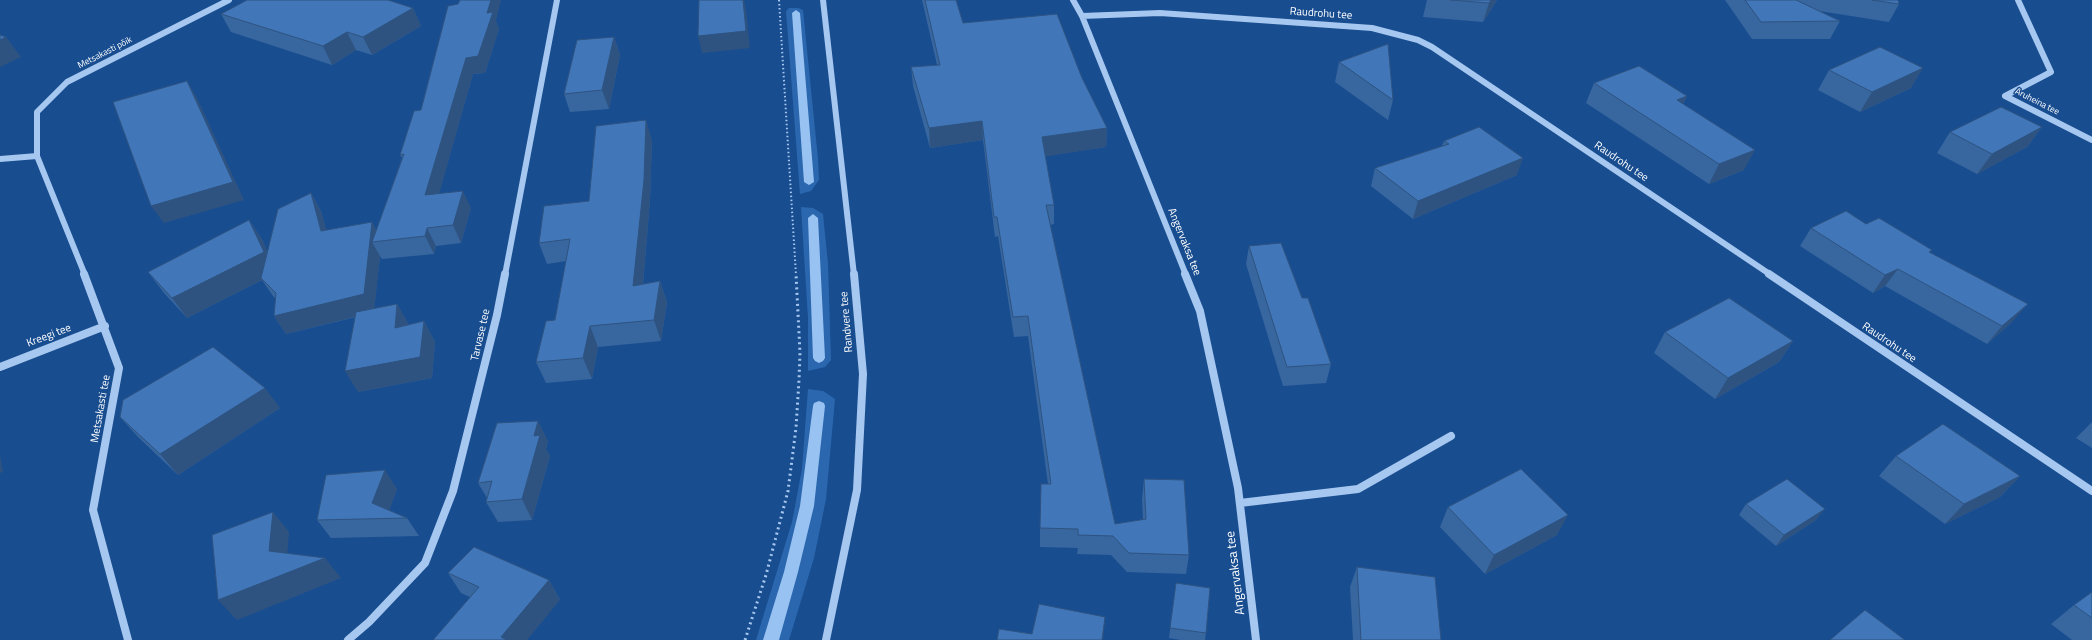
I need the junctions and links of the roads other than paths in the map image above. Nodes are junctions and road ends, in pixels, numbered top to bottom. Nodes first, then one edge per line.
1 (229, 0) edge
2 (557, 0) edge
3 (823, 0) edge
4 (1073, 0) edge
5 (2018, 0) edge
6 (1082, 16) junction
7 (2092, 140) edge
8 (37, 156) junction
9 (0, 159) edge
10 (105, 326) junction
11 (0, 367) edge
12 (1450, 436) dead end
13 (2092, 491) edge
14 (1240, 503) junction
15 (128, 640) edge
16 (348, 640) edge
17 (826, 640) edge
18 (1256, 640) edge

1 - 8 street, Metsakasti põik
2 - 16 street, Tarvase tee
3 - 17 street, Randvere tee
4 - 6 street, Angervaksa tee
5 - 7 street, Aruheina tee
6 - 13 street, Raudrohu tee
6 - 14 street, Angervaksa tee
8 - 9 street
8 - 10 street, Metsakasti tee
10 - 11 street, Kreegi tee
10 - 15 street, Metsakasti tee
12 - 14 street
14 - 18 street, Angervaksa tee

